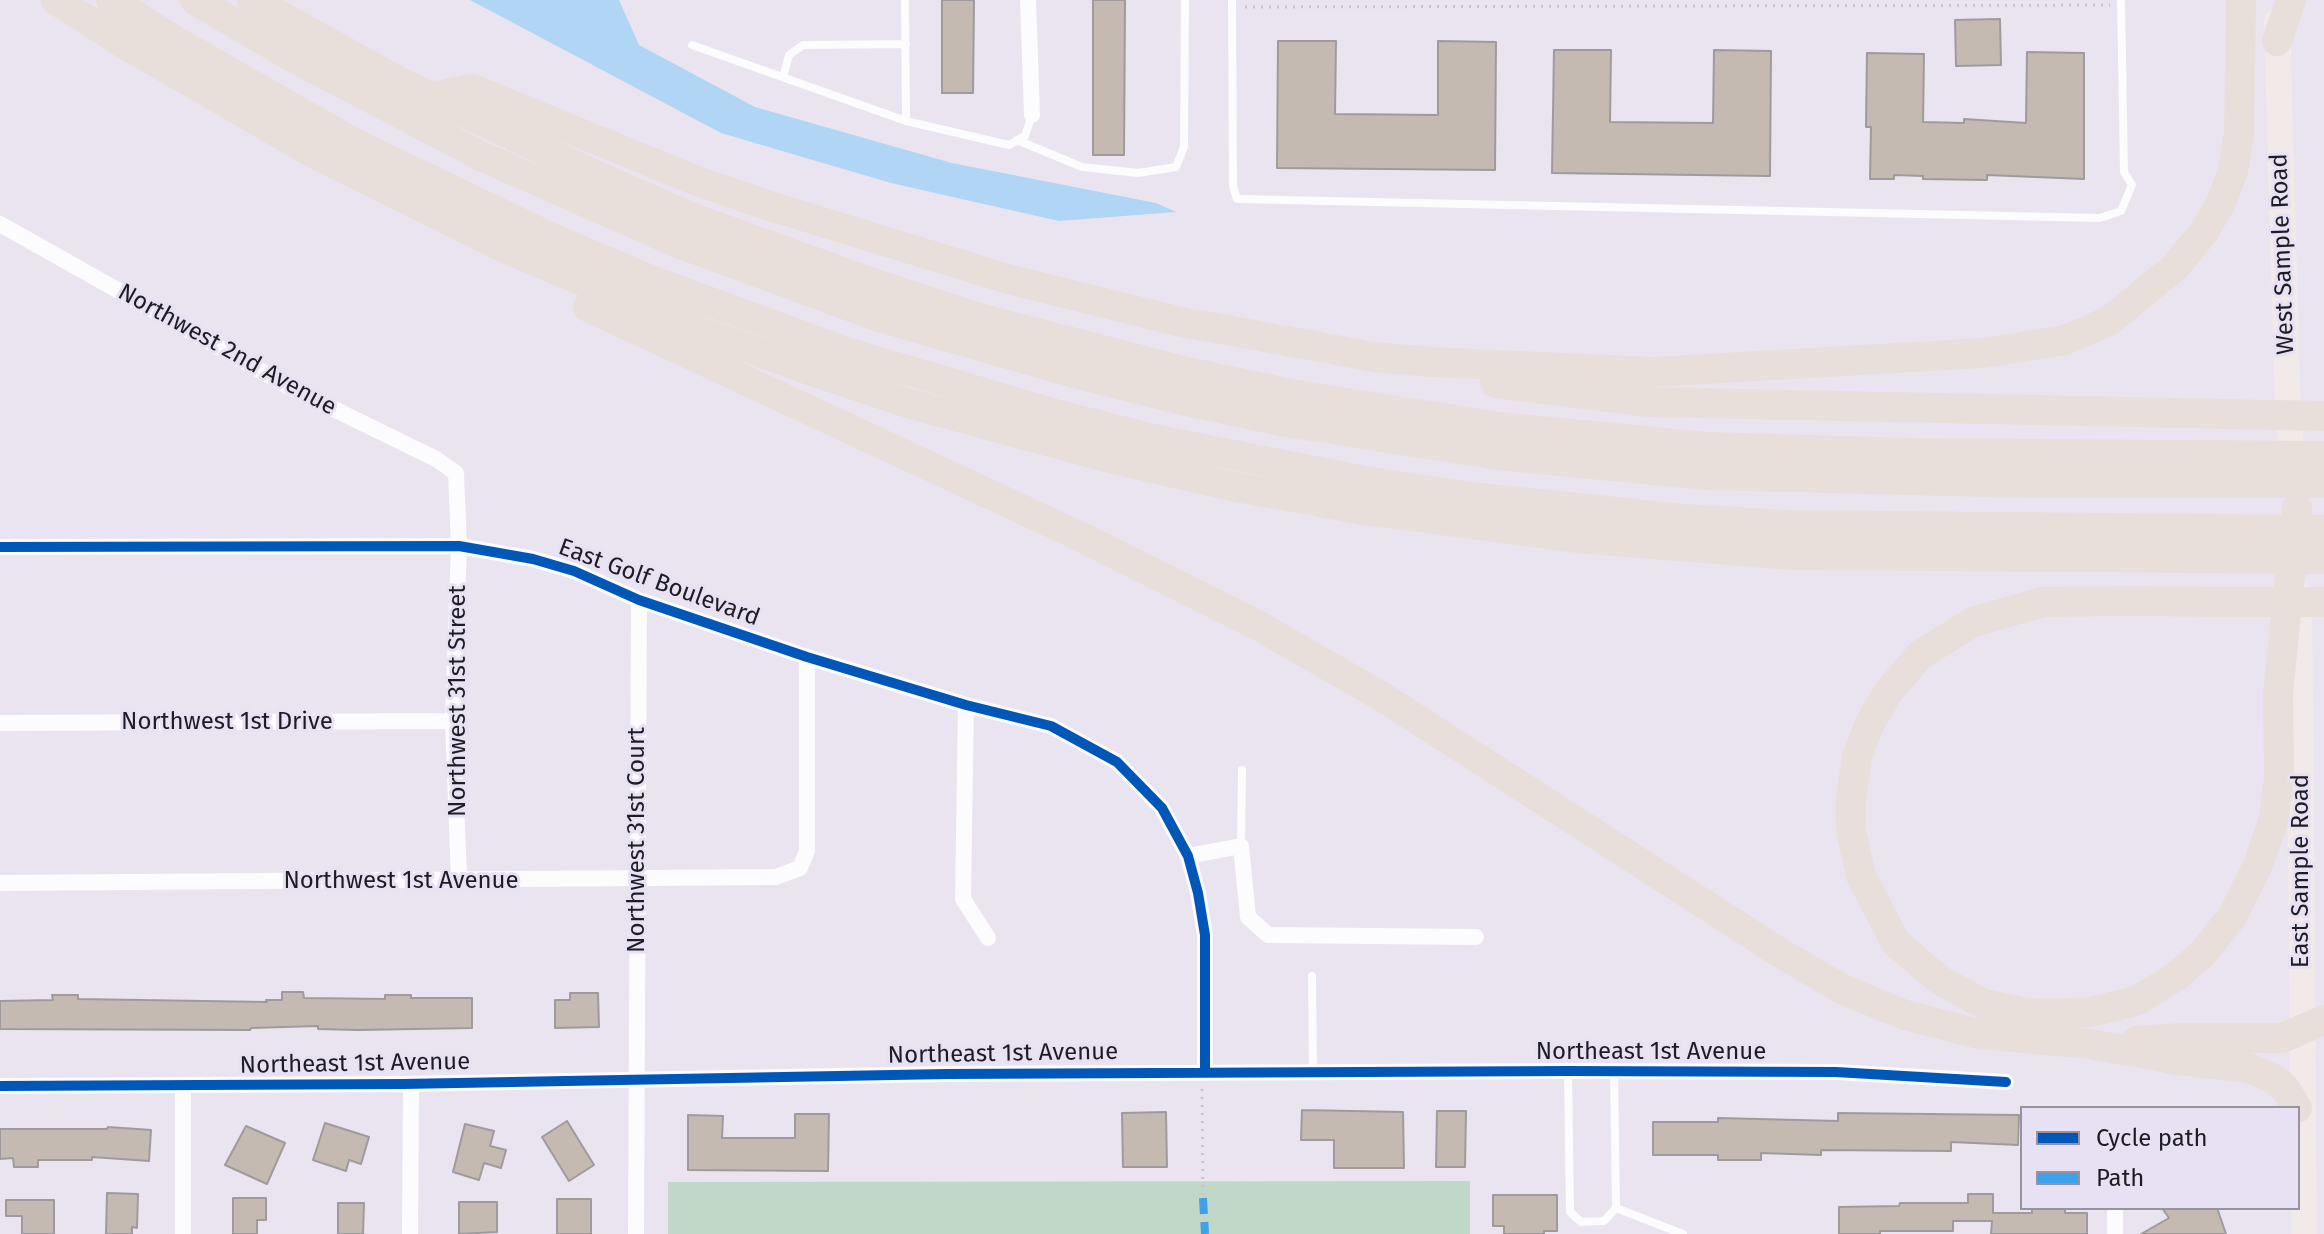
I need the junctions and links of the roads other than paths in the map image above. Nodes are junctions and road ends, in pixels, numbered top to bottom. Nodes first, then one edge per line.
1 (56, 0) edge
2 (111, 0) edge
3 (195, 0) edge
4 (252, 0) edge
5 (905, 0) edge
6 (1028, 0) edge
7 (1185, 0) edge
8 (2241, 0) edge
9 (2276, 0) edge
10 (2291, 0) edge
11 (2122, 2) edge
12 (1232, 4) edge
13 (2277, 41) junction
14 (906, 44) junction
15 (692, 45) dead end
16 (783, 77) junction
17 (432, 97) junction
18 (1032, 115) joint
19 (906, 121) junction
20 (1017, 140) junction
21 (315, 154) junction
22 (0, 224) edge
23 (1374, 357) junction
24 (2324, 416) edge
25 (2324, 456) edge
26 (2217, 469) junction
27 (456, 473) joint
28 (2324, 483) edge
29 (2297, 508) junction
30 (2324, 530) edge
31 (2222, 543) junction
32 (459, 546) junction
33 (0, 547) edge
34 (2324, 559) edge
35 (639, 600) junction
36 (2324, 602) edge
37 (807, 657) junction
38 (966, 705) junction
39 (453, 721) junction
40 (0, 723) edge
41 (1242, 770) dead end
42 (1241, 846) junction
43 (1188, 856) junction
44 (638, 879) junction
45 (459, 880) junction
46 (0, 883) edge
47 (1476, 937) dead end
48 (988, 938) dead end
49 (1312, 976) dead end
50 (2313, 1026) edge
51 (2090, 1044) junction
52 (1568, 1071) junction
53 (1205, 1072) junction
54 (1313, 1072) junction
55 (1614, 1072) junction
56 (636, 1080) junction
57 (2006, 1082) dead end
58 (411, 1084) junction
59 (0, 1086) edge
60 (183, 1086) junction
61 (2295, 1106) edge
62 (2300, 1107) edge
63 (2300, 1137) edge
64 (1616, 1208) junction
65 (2115, 1210) edge
66 (183, 1234) edge
67 (410, 1234) edge
68 (636, 1234) edge
69 (1683, 1234) edge
70 (2115, 1234) edge
71 (2304, 1234) edge

1 - 21 highway
2 - 31 highway
3 - 26 highway
4 - 17 highway
5 - 14 lane
6 - 18 street
7 - 20 lane
8 - 23 highway
9 - 13 main road, West Sample Road
10 - 13 highway
11 - 12 lane
13 - 29 main road, West Sample Road
14 - 16 lane
14 - 19 lane
15 - 16 lane
16 - 19 lane
17 - 23 highway
17 - 26 highway
18 - 20 lane
19 - 20 lane
21 - 31 highway
21 - 51 highway
22 - 27 street, Northwest 2nd Avenue
23 - 24 highway
25 - 26 highway
26 - 28 highway
27 - 32 street, Northwest 31st Street
29 - 36 highway
29 - 50 main road, East Sample Road
30 - 31 highway
31 - 34 highway
32 - 33 street, East Golf Boulevard
32 - 35 street, East Golf Boulevard
32 - 39 street, Northwest 31st Street
35 - 37 street, East Golf Boulevard
35 - 44 street, Northwest 31st Court
37 - 38 street, East Golf Boulevard
37 - 44 street, Northwest 1st Avenue
38 - 43 street, East Golf Boulevard
38 - 48 street
39 - 40 street, Northwest 1st Drive
39 - 45 street, Northwest 31st Street
41 - 42 lane
42 - 43 street
42 - 47 street
43 - 53 street, East Golf Boulevard
44 - 45 street, Northwest 1st Avenue
44 - 56 street, Northwest 31st Court
45 - 46 street, Northwest 1st Avenue
49 - 54 lane
50 - 51 highway
50 - 62 main road, East Sample Road
51 - 61 highway
52 - 54 street, Northeast 1st Avenue
52 - 55 street, Northeast 1st Avenue
52 - 64 lane
53 - 54 street, Northeast 1st Avenue
53 - 56 street, Northeast 1st Avenue
55 - 57 street, Northeast 1st Avenue
55 - 64 lane
56 - 58 street, Northeast 1st Avenue
56 - 68 street, Northwest 31st Court
58 - 60 street, Northeast 1st Avenue
58 - 67 street
59 - 60 street, Northeast 1st Avenue
60 - 66 street
63 - 71 main road, East Sample Road
64 - 69 lane
65 - 70 street

